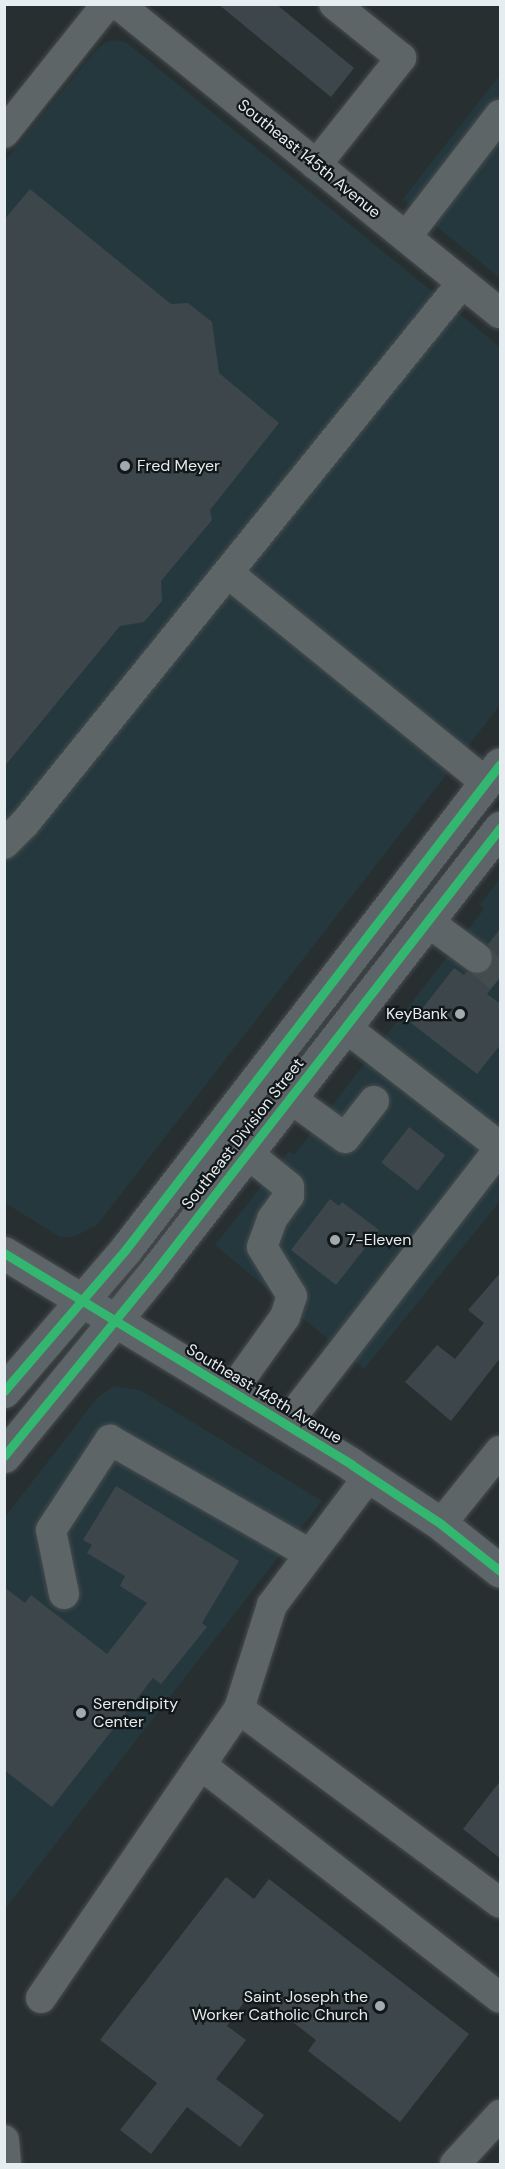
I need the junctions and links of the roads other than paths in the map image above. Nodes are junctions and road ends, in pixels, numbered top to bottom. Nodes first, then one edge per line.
1 (107, 4) edge
2 (118, 4) edge
3 (334, 4) edge
4 (501, 115) edge
5 (4, 133) edge
6 (316, 165) junction
7 (406, 237) junction
8 (462, 282) junction
9 (501, 314) edge
10 (228, 573) junction
11 (493, 774) edge
12 (501, 828) edge
13 (4, 844) edge
14 (428, 921) junction
15 (477, 958) tunnel mouth
16 (345, 1027) junction
17 (290, 1098) junction
18 (374, 1101) dead end
19 (501, 1148) edge
20 (248, 1153) junction
21 (4, 1253) edge
22 (81, 1299) junction
23 (114, 1320) junction
24 (4, 1390) edge
25 (232, 1391) junction
26 (286, 1424) junction
27 (501, 1451) edge
28 (4, 1456) edge
29 (369, 1476) junction
30 (441, 1524) junction
31 (310, 1554) junction
32 (501, 1570) edge
33 (64, 1594) dead end
34 (239, 1709) junction
35 (201, 1765) junction
36 (501, 1903) edge
37 (41, 1998) dead end
38 (501, 1998) edge
39 (501, 2115) edge
40 (4, 2140) edge
41 (6, 2164) edge
42 (455, 2164) edge

1 - 5 street
2 - 6 street, Southeast 145th Avenue
3 - 6 street
4 - 7 street
6 - 7 street, Southeast 145th Avenue
7 - 8 street, Southeast 145th Avenue
8 - 9 street, Southeast 145th Avenue
8 - 10 street
10 - 11 street
10 - 13 street
11 - 22 main road, Southeast Division Street
12 - 14 main road, Southeast Division Street
14 - 15 street
14 - 16 main road, Southeast Division Street
16 - 17 main road, Southeast Division Street
16 - 19 street
17 - 18 street
17 - 20 main road, Southeast Division Street
19 - 26 street
20 - 23 main road, Southeast Division Street
20 - 25 street
21 - 22 main road, Southeast 148th Avenue
22 - 23 main road, Southeast 148th Avenue
22 - 24 main road, Southeast Division Street
23 - 25 main road, Southeast 148th Avenue
23 - 28 main road, Southeast Division Street
25 - 26 main road, Southeast 148th Avenue
26 - 29 main road, Southeast 148th Avenue
27 - 30 street
29 - 30 main road, Southeast 148th Avenue
29 - 31 street
30 - 32 main road, Southeast 148th Avenue
31 - 33 street
31 - 34 street
34 - 35 street
34 - 36 street
35 - 37 street
35 - 38 street
39 - 42 street
40 - 41 street

